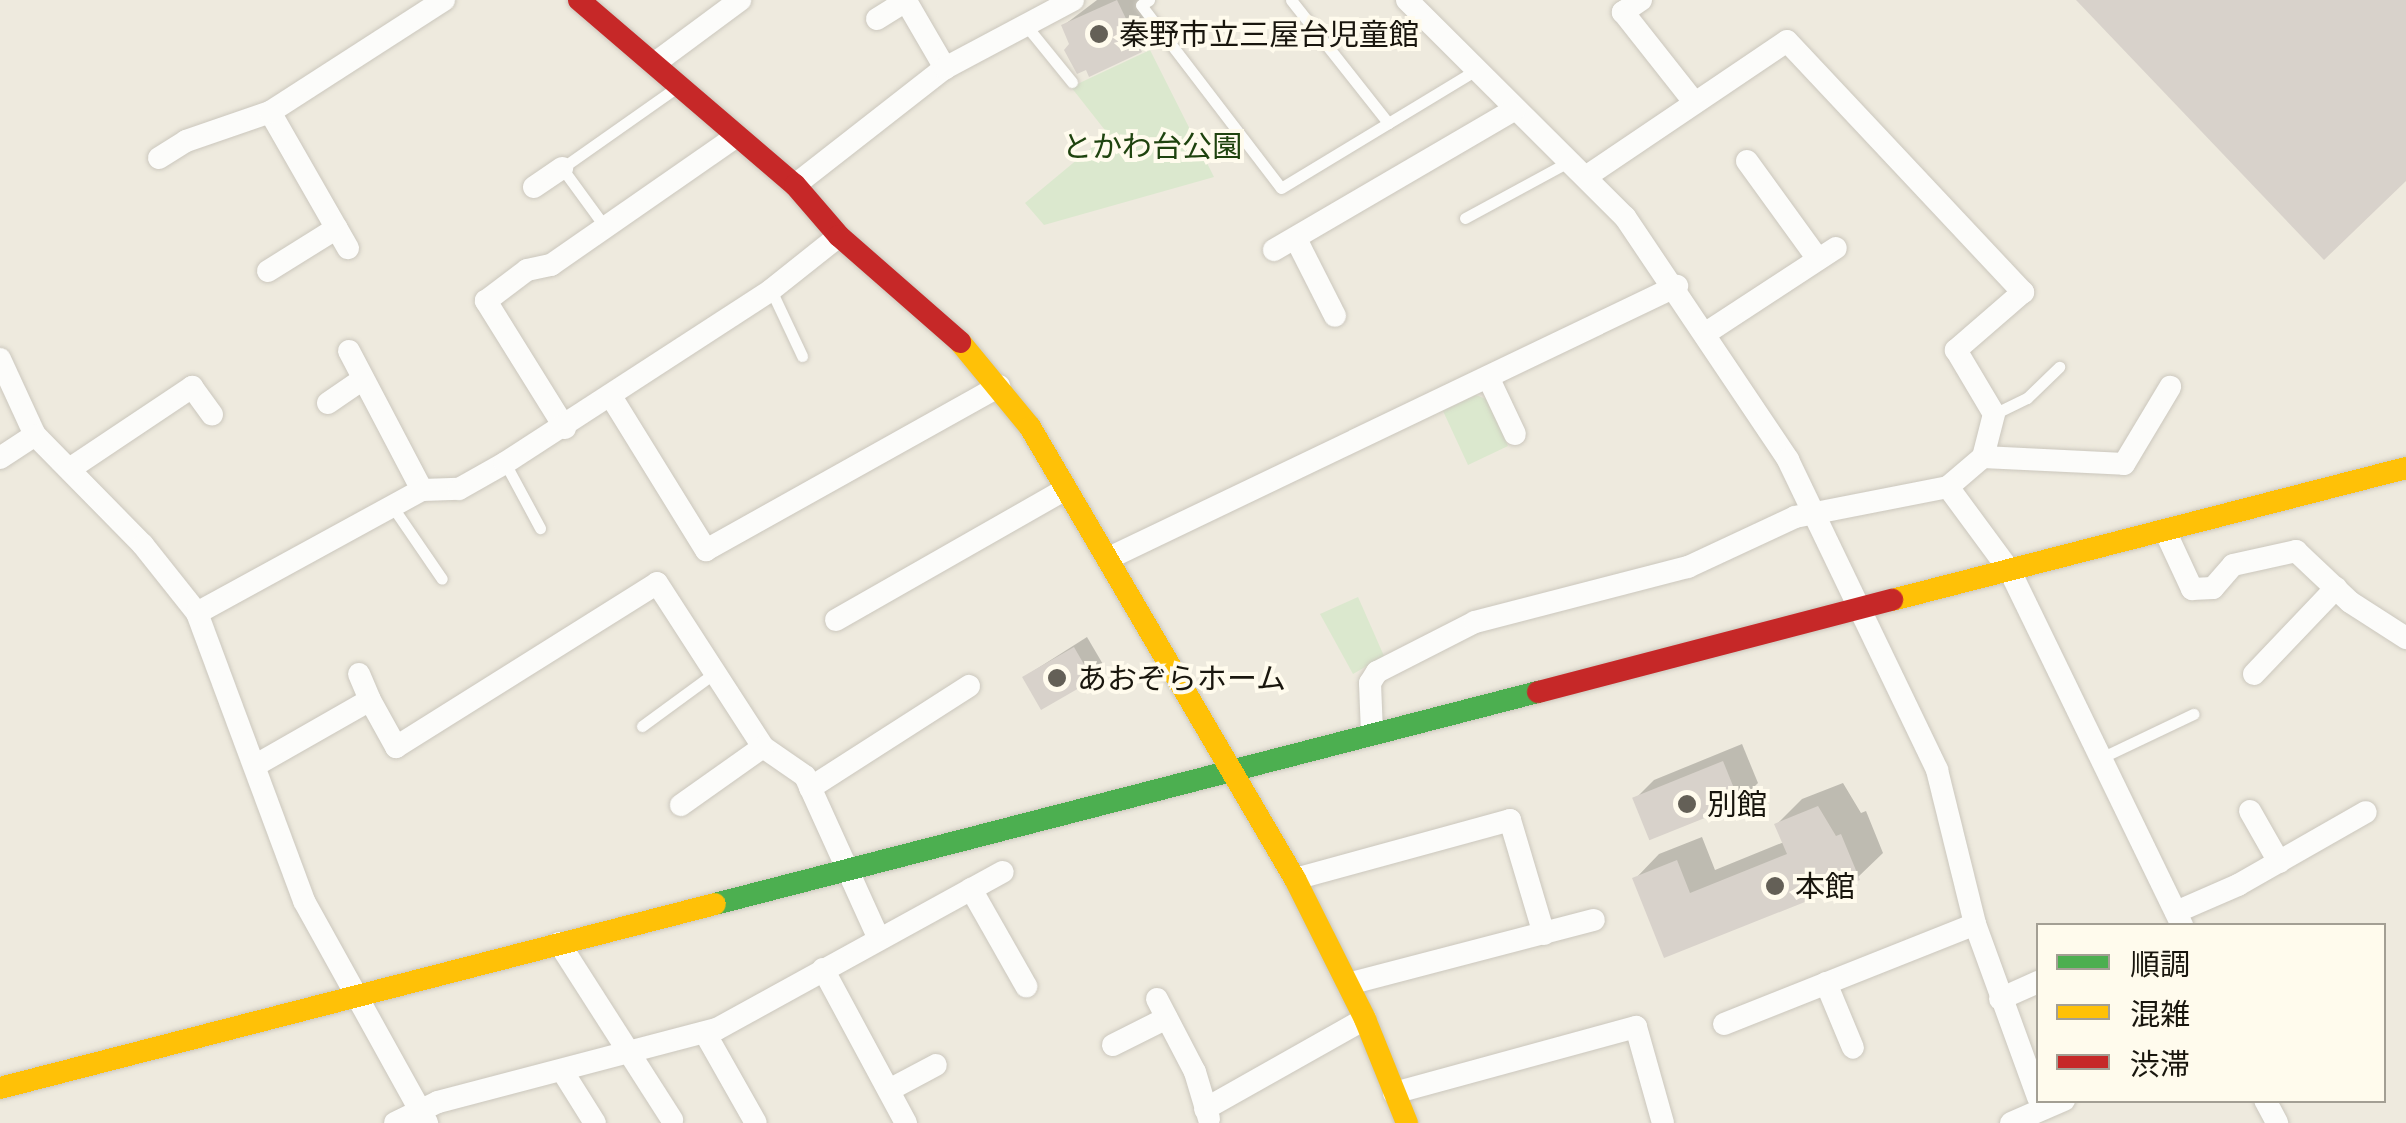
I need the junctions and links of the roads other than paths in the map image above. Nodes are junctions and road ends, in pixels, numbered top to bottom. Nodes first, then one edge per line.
1 (444, 0) edge
2 (579, 0) edge
3 (740, 0) edge
4 (1148, 0) edge
5 (1291, 0) edge
6 (1642, 0) edge
7 (1058, 3) edge
8 (1420, 4) edge
9 (878, 19) dead end
10 (1024, 23) junction
11 (655, 63) junction
12 (945, 68) junction
13 (1474, 71) junction
14 (1072, 82) dead end
15 (680, 86) junction
16 (1694, 102) junction
17 (1515, 109) junction
18 (270, 112) junction
19 (1388, 123) junction
20 (735, 137) junction
21 (159, 158) dead end
22 (1747, 161) dead end
23 (562, 168) junction
24 (1579, 168) junction
25 (795, 186) junction
26 (1386, 186) junction
27 (534, 188) dead end
28 (1399, 208) dead end
29 (1465, 218) dead end
30 (605, 228) junction
31 (839, 236) junction
32 (1296, 240) junction
33 (1274, 250) dead end
34 (268, 271) dead end
35 (1677, 286) junction
36 (771, 290) junction
37 (1335, 316) dead end
38 (1706, 333) junction
39 (350, 351) dead end
40 (802, 356) dead end
41 (0, 359) edge
42 (2059, 368) dead end
43 (1488, 377) junction
44 (363, 379) junction
45 (999, 386) junction
46 (2170, 387) dead end
47 (612, 398) junction
48 (328, 403) dead end
49 (1994, 414) junction
50 (212, 415) dead end
51 (565, 428) junction
52 (1515, 434) dead end
53 (35, 435) junction
54 (1983, 457) junction
55 (0, 458) edge
56 (505, 464) junction
57 (71, 468) junction
58 (2406, 468) edge
59 (1948, 487) junction
60 (422, 490) junction
61 (1064, 490) junction
62 (392, 506) junction
63 (1818, 514) junction
64 (540, 528) dead end
65 (2166, 533) junction
66 (1109, 558) junction
67 (2010, 571) junction
68 (442, 579) dead end
69 (2336, 588) junction
70 (1862, 612) junction
71 (197, 614) junction
72 (836, 620) dead end
73 (2406, 638) edge
74 (359, 674) dead end
75 (712, 674) junction
76 (2254, 674) dead end
77 (969, 686) dead end
78 (370, 700) junction
79 (2193, 714) dead end
80 (642, 726) dead end
81 (1372, 733) junction
82 (762, 747) junction
83 (2105, 756) junction
84 (256, 766) junction
85 (1233, 769) junction
86 (810, 788) junction
87 (681, 805) dead end
88 (2250, 811) dead end
89 (2366, 812) dead end
90 (2279, 862) junction
91 (848, 868) junction
92 (1003, 872) dead end
93 (1295, 879) junction
94 (970, 889) junction
95 (2179, 919) edge
96 (1594, 920) dead end
97 (1976, 924) junction
98 (1544, 934) junction
99 (878, 937) junction
100 (560, 943) junction
101 (823, 969) junction
102 (1826, 983) junction
103 (2036, 983) edge
104 (1348, 984) junction
105 (1026, 986) dead end
106 (352, 996) junction
107 (2000, 999) junction
108 (1365, 1019) junction
109 (1724, 1024) dead end
110 (705, 1033) junction
111 (1113, 1045) dead end
112 (1852, 1048) dead end
113 (633, 1052) junction
114 (936, 1065) dead end
115 (563, 1072) junction
116 (2036, 1081) edge
117 (0, 1088) edge
118 (888, 1090) junction
119 (1394, 1092) junction
120 (2047, 1106) edge
121 (1208, 1116) edge
122 (423, 1117) edge
123 (672, 1120) dead end
124 (1405, 1122) edge
125 (396, 1123) edge
126 (595, 1123) edge
127 (756, 1123) edge
128 (906, 1123) edge
129 (1663, 1123) edge
130 (2012, 1123) edge

1 - 18 street
2 - 11 street
3 - 11 street
4 - 19 lane
5 - 19 lane
6 - 16 street
7 - 10 street
8 - 13 street
9 - 12 street
10 - 12 street
10 - 14 lane
11 - 15 street
12 - 25 street
13 - 17 street
13 - 19 lane
15 - 20 street
15 - 23 lane
16 - 24 street
16 - 49 street
17 - 24 street
17 - 26 street
18 - 21 street
18 - 34 street
20 - 25 street
20 - 30 street
22 - 38 street
23 - 27 street
23 - 30 lane
24 - 29 lane
24 - 35 street
25 - 31 street
26 - 28 street
26 - 32 street
30 - 51 street
31 - 36 street
31 - 45 street
32 - 33 street
32 - 37 street
35 - 38 street
35 - 43 street
36 - 40 lane
36 - 47 street
38 - 63 street
39 - 44 street
41 - 53 street
42 - 49 lane
43 - 52 street
43 - 66 street
44 - 48 street
44 - 60 street
45 - 47 street
45 - 61 street
46 - 54 street
47 - 51 street
49 - 54 street
50 - 57 street
51 - 56 street
53 - 55 street
53 - 57 street
54 - 59 street
56 - 60 street
56 - 64 lane
57 - 71 street
58 - 65 street
59 - 63 street
59 - 67 street
60 - 62 street
61 - 66 street
61 - 72 street
62 - 68 lane
62 - 71 street
63 - 70 street
63 - 81 street
65 - 67 street
65 - 69 street
66 - 85 street
67 - 70 street
67 - 83 street
69 - 73 street
69 - 76 street
70 - 81 street
70 - 97 street
71 - 84 street
74 - 78 street
75 - 78 street
75 - 80 lane
75 - 82 street
77 - 86 street
78 - 84 street
79 - 83 lane
81 - 85 street
82 - 86 street
82 - 87 street
83 - 95 street
84 - 106 street
85 - 91 street
85 - 93 street
86 - 91 street
88 - 90 street
89 - 90 street
90 - 95 street
91 - 99 street
91 - 100 street
92 - 94 street
93 - 98 street
93 - 104 street
94 - 99 street
94 - 105 street
96 - 98 street
97 - 102 street
97 - 107 street
98 - 104 street
99 - 101 street
100 - 106 street
100 - 113 street
101 - 110 street
101 - 118 street
102 - 109 street
102 - 112 street
103 - 107 street
104 - 108 street
106 - 117 street
106 - 122 street
107 - 116 street
108 - 119 street
108 - 121 street
110 - 113 street
110 - 127 street
111 - 121 street
113 - 115 street
113 - 123 street
114 - 118 street
115 - 122 street
115 - 126 street
118 - 128 street
119 - 124 street
119 - 129 street
120 - 130 street
122 - 125 street

